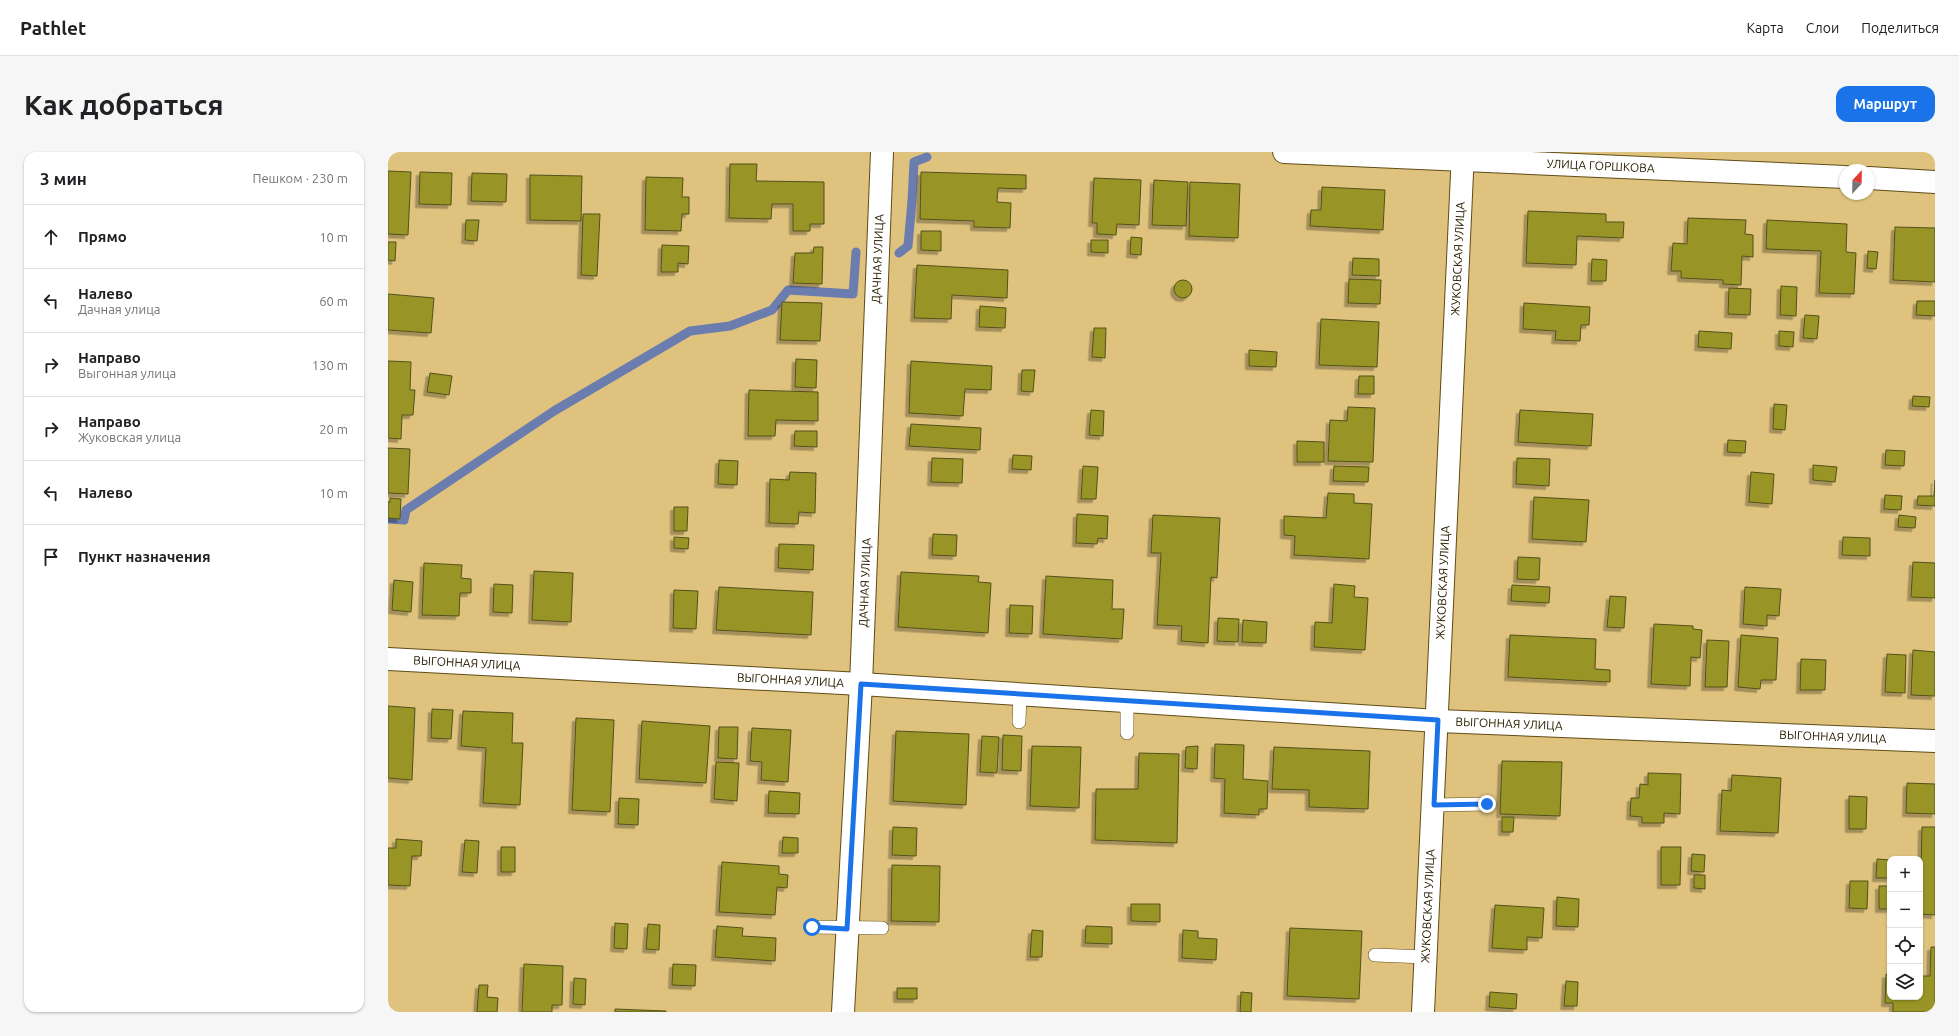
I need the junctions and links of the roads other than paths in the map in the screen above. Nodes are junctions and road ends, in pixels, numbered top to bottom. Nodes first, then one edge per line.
1 (882, 152) edge
2 (1284, 152) edge
3 (1463, 155) edge
4 (1839, 177) edge
5 (1875, 178) edge
6 (1935, 182) edge
7 (388, 659) edge
8 (861, 684) junction
9 (1020, 694) junction
10 (1127, 701) junction
11 (1438, 720) junction
12 (1019, 722) dead end
13 (1127, 733) dead end
14 (1935, 741) edge
15 (1487, 804) dead end
16 (1434, 805) junction
17 (812, 927) dead end
18 (882, 928) dead end
19 (847, 929) junction
20 (1375, 955) dead end
21 (1426, 957) junction
22 (843, 1012) edge
23 (1423, 1012) edge

1 - 8 street, ДАЧНАЯ УЛИЦА
2 - 3 street, УЛИЦА ГОРШКОВА
3 - 4 street, УЛИЦА ГОРШКОВА
3 - 11 street, ЖУКОВСКАЯ УЛИЦА
5 - 6 street
7 - 8 street, ВЫГОННАЯ УЛИЦА
8 - 9 street, ВЫГОННАЯ УЛИЦА
8 - 19 street, ДАЧНАЯ УЛИЦА
9 - 10 street, ВЫГОННАЯ УЛИЦА
9 - 12 lane
10 - 11 street, ВЫГОННАЯ УЛИЦА
10 - 13 lane
11 - 14 street, ВЫГОННАЯ УЛИЦА
11 - 16 street, ЖУКОВСКАЯ УЛИЦА
15 - 16 lane
16 - 21 street, ЖУКОВСКАЯ УЛИЦА
17 - 19 lane
18 - 19 lane
19 - 22 street, ДАЧНАЯ УЛИЦА
20 - 21 lane
21 - 23 street, ЖУКОВСКАЯ УЛИЦА

